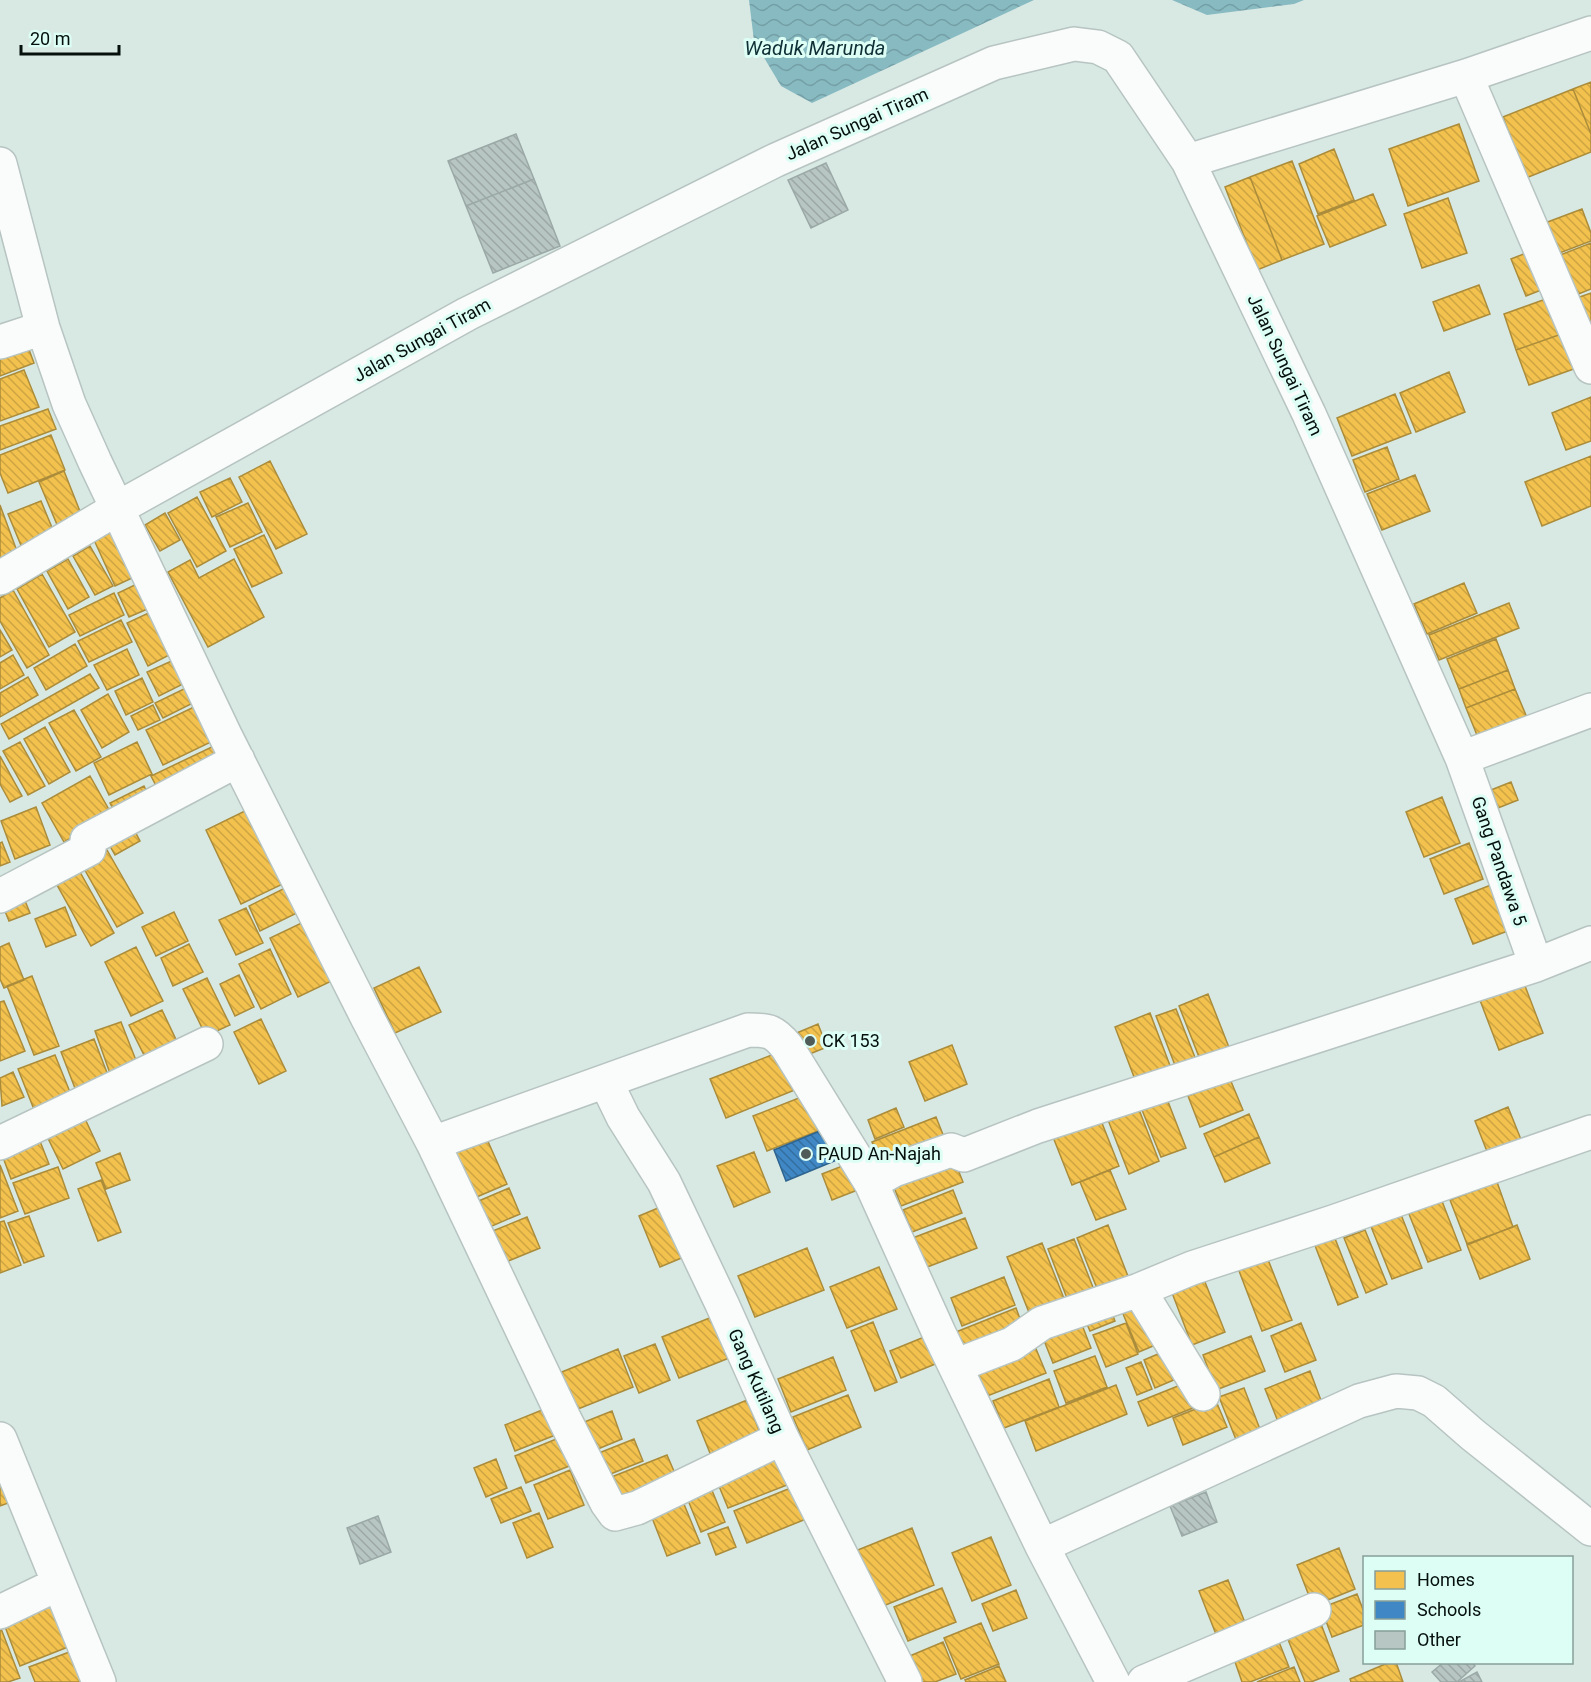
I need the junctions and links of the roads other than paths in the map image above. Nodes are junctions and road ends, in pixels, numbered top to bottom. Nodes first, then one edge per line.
1 (1591, 33) edge
2 (1466, 76) junction
3 (1188, 161) junction
4 (0, 164) edge
5 (43, 328) junction
6 (0, 342) edge
7 (1591, 367) edge
8 (118, 508) junction
9 (0, 578) edge
10 (1591, 710) edge
11 (1462, 758) junction
12 (238, 760) junction
13 (0, 896) edge
14 (1591, 944) edge
15 (1536, 965) junction
16 (206, 1044) dead end
17 (606, 1082) junction
18 (1591, 1132) edge
19 (0, 1143) edge
20 (433, 1143) junction
21 (871, 1183) junction
22 (1139, 1290) junction
23 (955, 1366) junction
24 (1203, 1394) dead end
25 (782, 1438) junction
26 (0, 1439) edge
27 (1591, 1529) edge
28 (1041, 1546) junction
29 (58, 1584) junction
30 (1314, 1610) dead end
31 (0, 1612) edge
32 (99, 1682) edge
33 (905, 1682) edge
34 (1113, 1682) edge
35 (1144, 1682) edge

1 - 2 street
2 - 3 street
2 - 7 street
3 - 8 street, Jalan Sungai Tiram
3 - 11 street, Jalan Sungai Tiram
4 - 5 street
5 - 6 street
5 - 8 street
8 - 9 street, Jalan Sungai Tiram
8 - 12 street
10 - 11 street
11 - 15 street, Gang Pandawa 5
12 - 13 street
12 - 20 street
14 - 15 street
15 - 21 street
16 - 19 street
17 - 20 street
17 - 21 street
17 - 25 street, Gang Kutilang
18 - 22 street
20 - 25 street
21 - 23 street
22 - 23 street
22 - 24 street
23 - 28 street
25 - 33 street, Gang Kutilang
26 - 29 street
27 - 28 street
28 - 34 street
29 - 31 street
29 - 32 street
30 - 35 street

